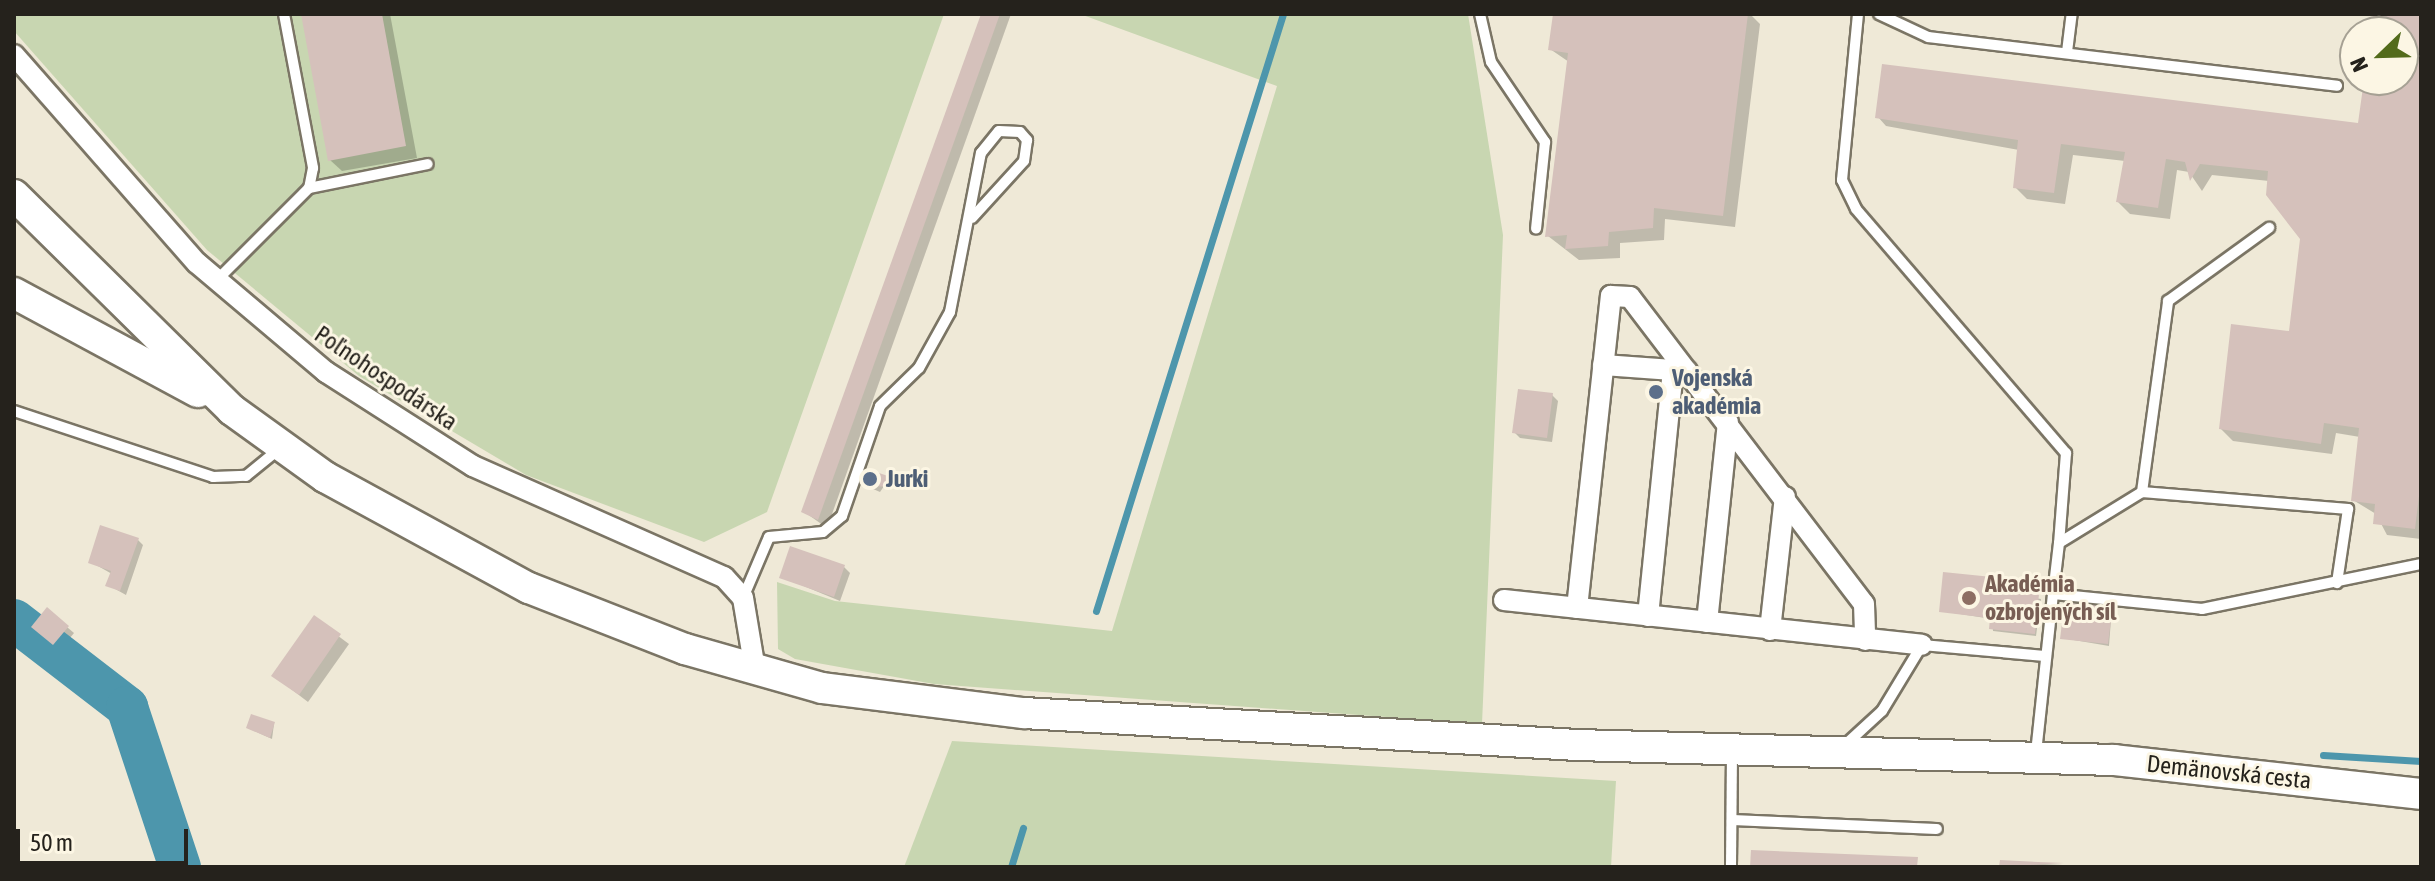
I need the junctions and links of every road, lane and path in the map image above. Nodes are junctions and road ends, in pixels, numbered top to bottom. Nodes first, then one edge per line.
1 (284, 14) edge
2 (1480, 14) edge
3 (1858, 14) edge
4 (1879, 14) edge
5 (2072, 14) edge
6 (2067, 52) junction
7 (14, 55) edge
8 (2337, 86) dead end
9 (428, 164) dead end
10 (309, 188) junction
11 (14, 195) edge
12 (972, 218) junction
13 (2269, 228) dead end
14 (1536, 229) dead end
15 (216, 281) junction
16 (14, 293) edge
17 (1603, 365) junction
18 (1680, 371) junction
19 (232, 410) junction
20 (14, 411) edge
21 (1728, 422) junction
22 (281, 447) junction
23 (2142, 492) junction
24 (1785, 497) junction
25 (2059, 543) junction
26 (2421, 564) edge
27 (2337, 583) junction
28 (2053, 594) junction
29 (743, 598) junction
30 (1504, 600) dead end
31 (1577, 608) junction
32 (1648, 616) junction
33 (1707, 622) junction
34 (1770, 630) junction
35 (1865, 640) junction
36 (1922, 645) junction
37 (2045, 656) junction
38 (755, 670) junction
39 (1732, 750) junction
40 (1838, 752) junction
41 (2035, 757) junction
42 (2421, 794) edge
43 (1732, 820) junction
44 (1937, 829) dead end
45 (1731, 867) edge

1 - 10 lane
2 - 14 lane
3 - 25 lane
4 - 6 lane
5 - 6 lane
6 - 8 lane
7 - 15 street, Poľnohospodárska
9 - 10 lane
10 - 15 lane
11 - 19 main road
12 - 12 lane
12 - 29 lane
13 - 23 lane
15 - 29 street, Poľnohospodárska
16 - 19 main road
17 - 18 street
17 - 18 street
17 - 31 street
18 - 21 street
18 - 32 street
19 - 22 main road, Demänovská cesta
20 - 22 lane
21 - 24 street
21 - 33 street
22 - 38 main road, Demänovská cesta
23 - 25 lane
23 - 27 lane
24 - 34 street
24 - 35 street
25 - 28 lane
26 - 27 lane
27 - 28 lane
28 - 37 lane
29 - 38 street
30 - 31 street
31 - 32 street
32 - 33 street
33 - 34 street
34 - 35 street
35 - 36 street
36 - 37 lane
36 - 40 lane
37 - 41 lane
38 - 39 main road, Demänovská cesta
39 - 40 main road, Demänovská cesta
39 - 43 lane
40 - 41 main road, Demänovská cesta
41 - 42 main road, Demänovská cesta
43 - 44 lane
43 - 45 lane

